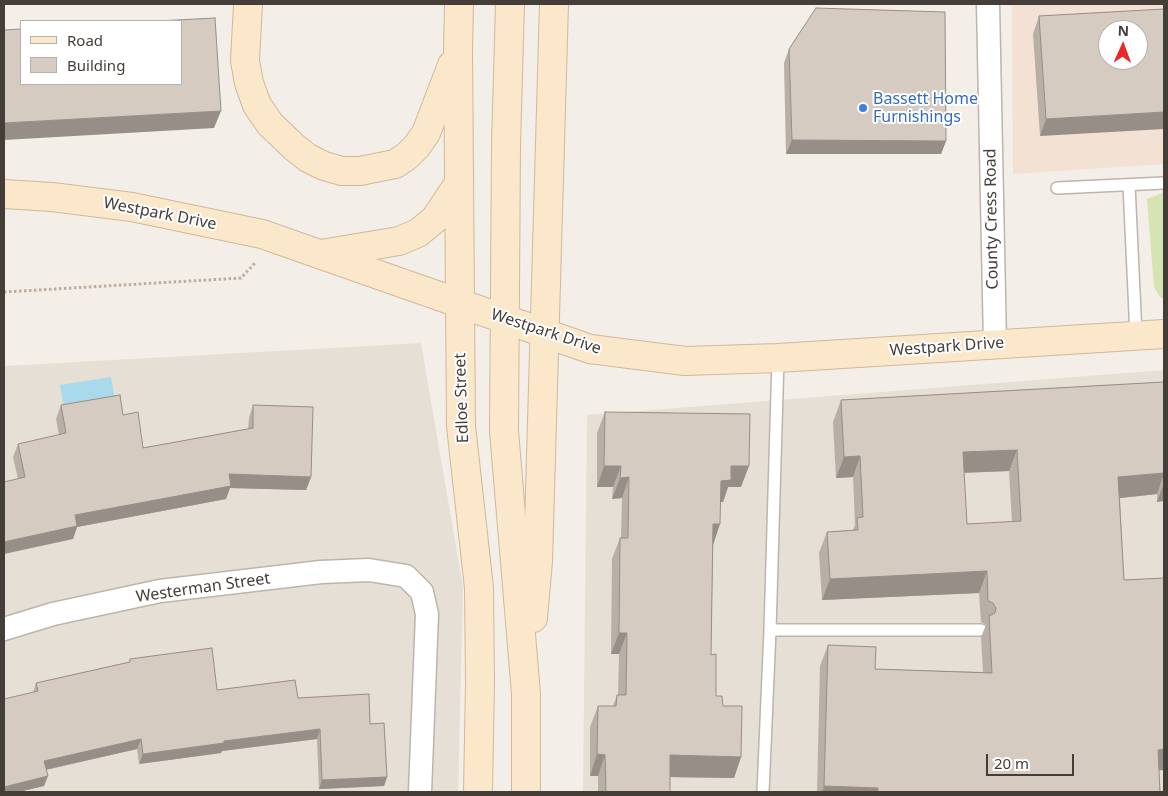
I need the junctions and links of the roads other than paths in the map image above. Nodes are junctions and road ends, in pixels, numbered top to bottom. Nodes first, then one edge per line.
1 (248, 4) edge
2 (459, 4) edge
3 (510, 4) edge
4 (554, 4) edge
5 (988, 4) edge
6 (458, 42) junction
7 (459, 183) junction
8 (1164, 183) edge
9 (1129, 185) junction
10 (1057, 188) dead end
11 (4, 194) edge
12 (318, 254) junction
13 (460, 303) junction
14 (504, 318) junction
15 (545, 333) junction
16 (1164, 334) edge
17 (1136, 335) junction
18 (995, 344) junction
19 (778, 358) junction
20 (4, 629) edge
21 (770, 630) junction
22 (981, 630) dead end
23 (526, 694) junction
24 (420, 792) edge
25 (478, 792) edge
26 (526, 792) edge
27 (763, 792) edge

1 - 6 main road
2 - 6 main road, Edloe Street
3 - 14 main road
4 - 15 main road
5 - 18 street, County Cress Road
6 - 7 main road, Edloe Street
7 - 12 main road
7 - 13 main road, Edloe Street
8 - 9 lane
9 - 10 lane
9 - 17 lane
11 - 12 main road, Westpark Drive
12 - 13 main road, Westpark Drive
13 - 14 main road, Westpark Drive
13 - 25 main road, Edloe Street
14 - 15 main road, Westpark Drive
14 - 23 main road
15 - 19 main road, Westpark Drive
15 - 23 main road
16 - 17 main road, Westpark Drive
17 - 18 main road, Westpark Drive
18 - 19 main road, Westpark Drive
19 - 21 lane
20 - 24 street, Westerman Street
21 - 22 lane
21 - 27 lane
23 - 26 main road

